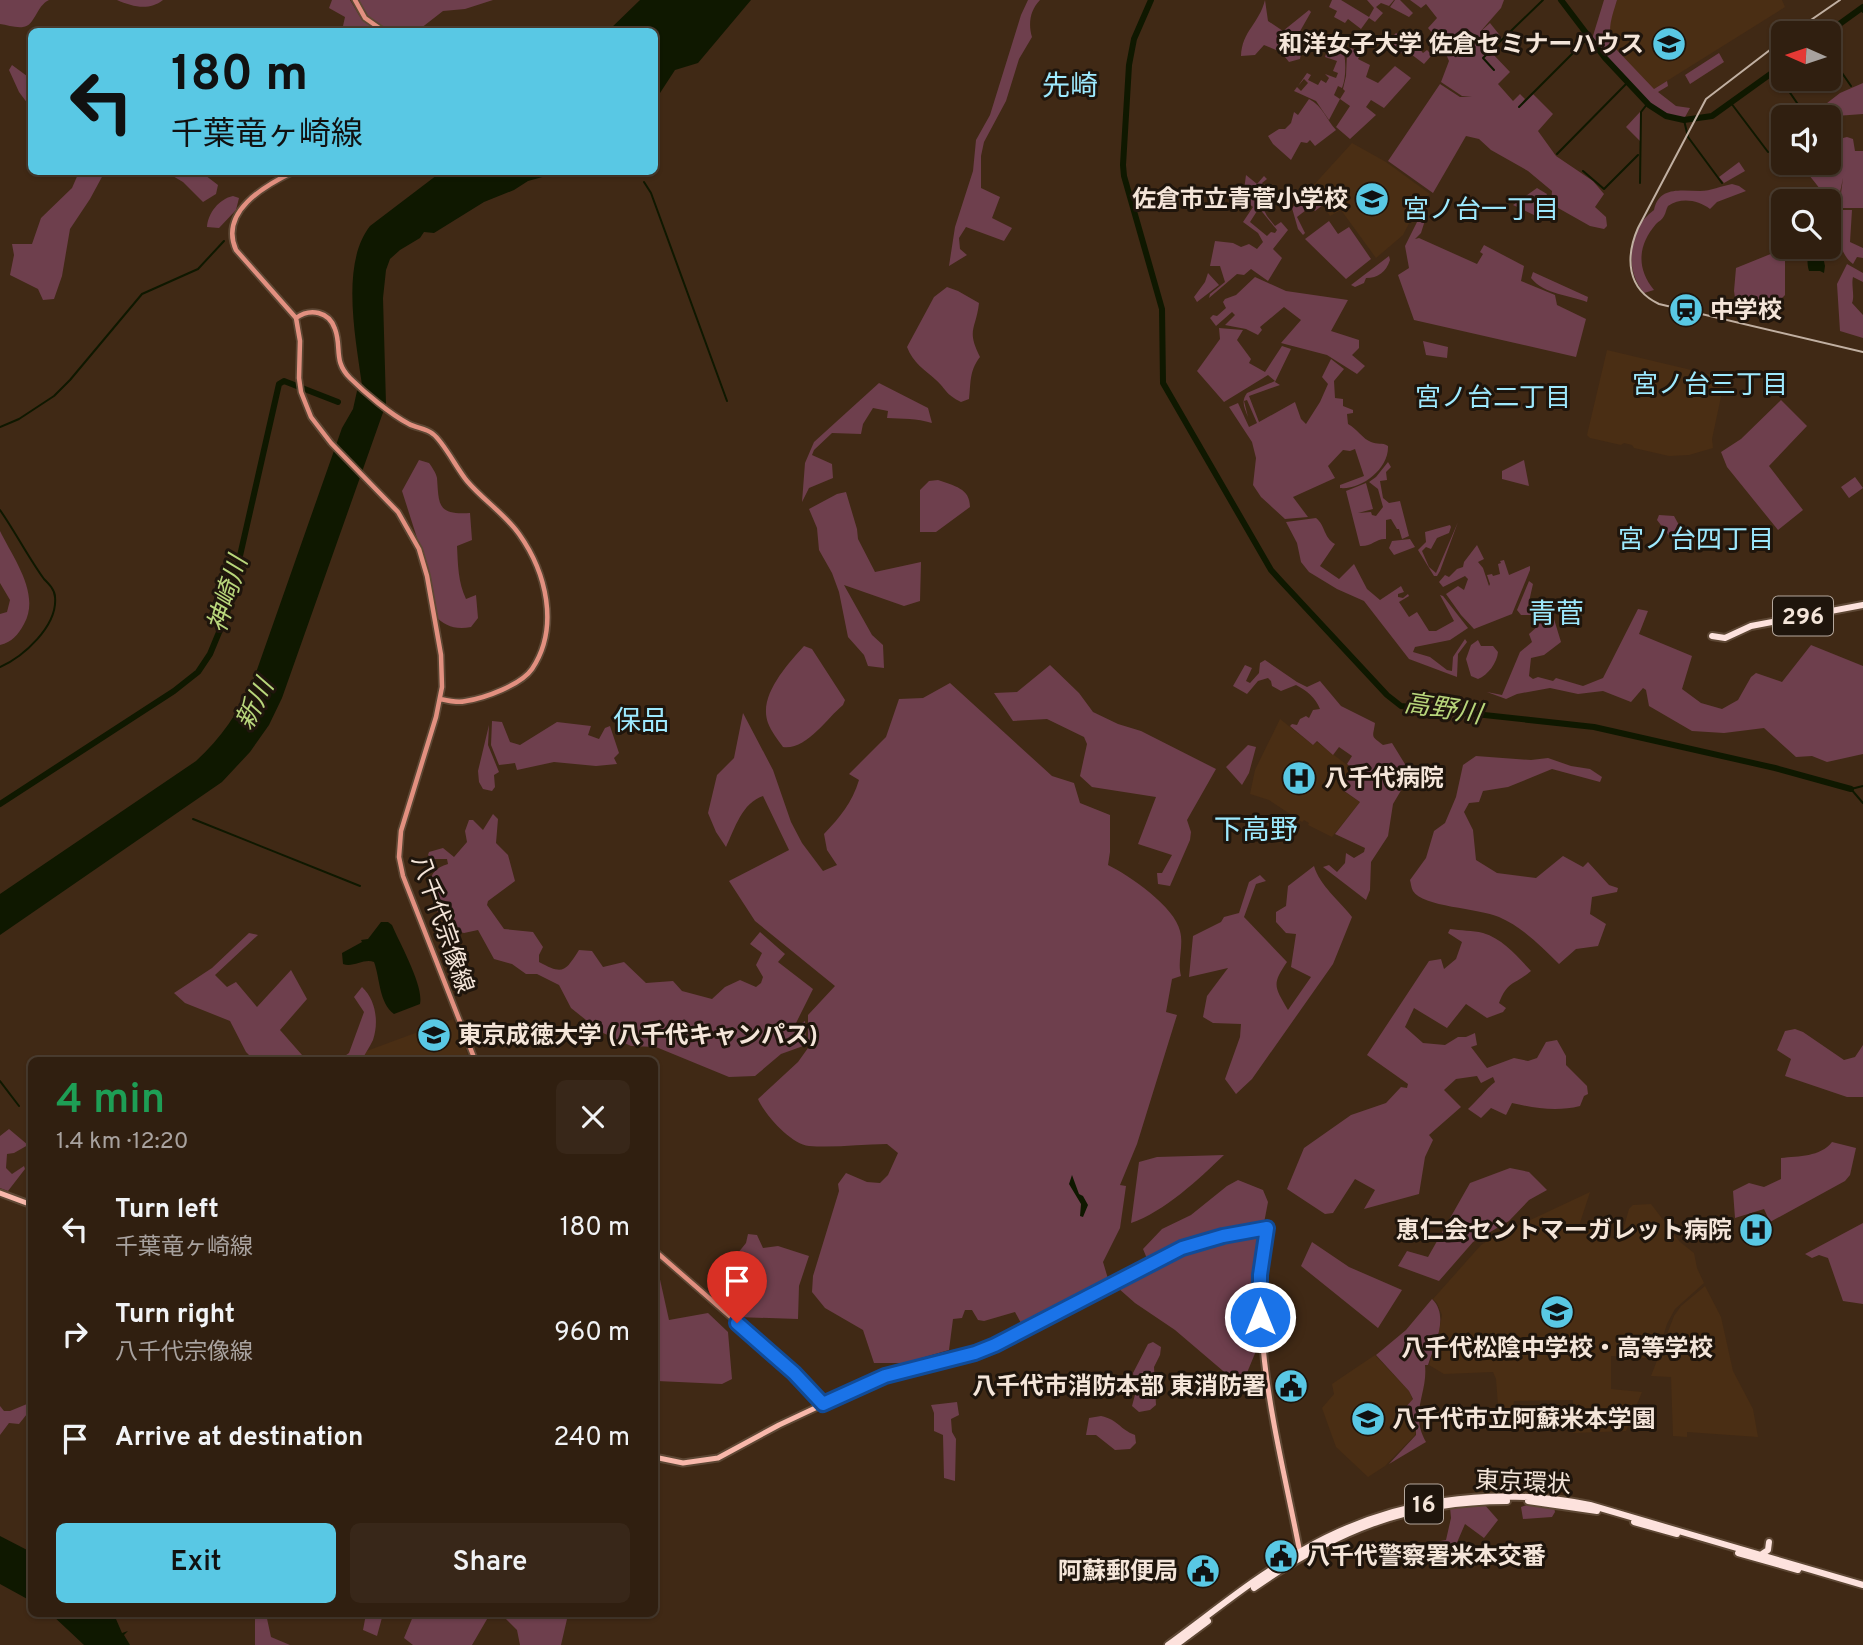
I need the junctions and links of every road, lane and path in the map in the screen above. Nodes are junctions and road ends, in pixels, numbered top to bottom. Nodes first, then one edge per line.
1 (355, 0) edge
2 (379, 28) edge
3 (287, 175) edge
4 (296, 318) junction
5 (1863, 605) edge
6 (1713, 636) dead end
7 (440, 699) junction
8 (474, 1057) edge
9 (0, 1193) edge
10 (28, 1204) edge
11 (658, 1253) edge
12 (823, 1404) junction
13 (658, 1458) edge
14 (1769, 1542) dead end
15 (1300, 1554) junction
16 (1760, 1554) junction
17 (1863, 1587) edge
18 (1168, 1645) edge
19 (1176, 1645) edge

1 - 2 main road
3 - 4 main road
4 - 7 main road, 八千代宗像線
4 - 7 main road
5 - 6 highway, 296
7 - 8 main road, 八千代宗像線
9 - 10 main road
11 - 12 main road
12 - 13 main road
12 - 15 main road
14 - 16 highway
15 - 16 highway, 東京環状 / 16
15 - 17 highway, 東京環状 / 16
15 - 18 highway, 東京環状 / 16
15 - 19 highway, 東京環状 / 16
16 - 17 highway, 東京環状 / 16

